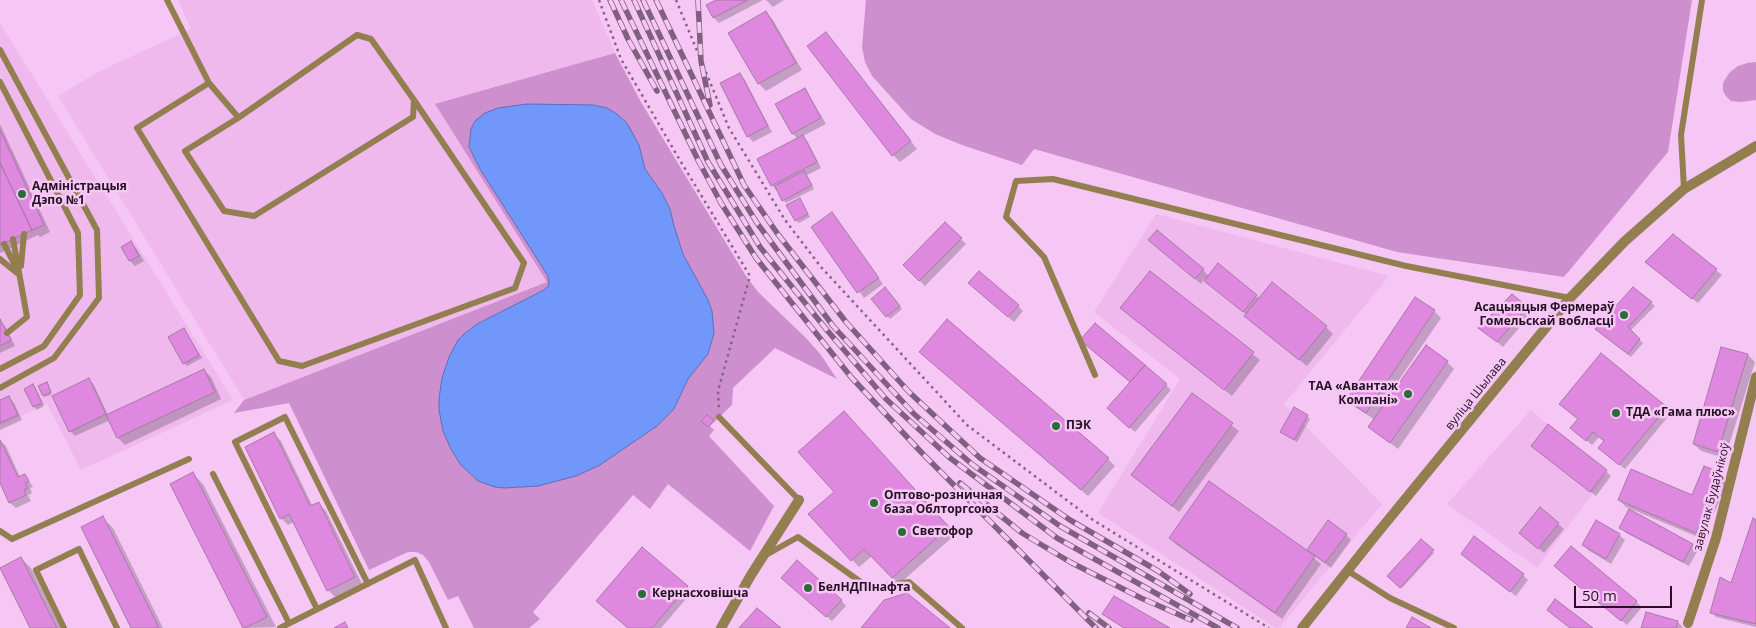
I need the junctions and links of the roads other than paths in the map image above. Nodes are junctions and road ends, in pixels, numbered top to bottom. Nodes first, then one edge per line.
1 (167, 0) edge
2 (1702, 0) edge
3 (0, 50) edge
4 (0, 82) edge
5 (209, 83) junction
6 (414, 100) junction
7 (238, 117) junction
8 (1756, 146) edge
9 (1684, 189) junction
10 (24, 234) dead end
11 (14, 239) dead end
12 (4, 244) dead end
13 (0, 258) edge
14 (0, 265) edge
15 (20, 275) junction
16 (1570, 298) junction
17 (6, 333) dead end
18 (0, 369) edge
19 (1094, 375) dead end
20 (1756, 377) edge
21 (0, 388) edge
22 (719, 417) road end
23 (189, 459) dead end
24 (213, 474) dead end
25 (799, 500) joint
26 (0, 531) edge
27 (764, 555) junction
28 (1348, 571) junction
29 (368, 584) junction
30 (318, 609) junction
31 (289, 623) junction
32 (1688, 623) dead end
33 (64, 628) edge
34 (117, 628) edge
35 (280, 628) edge
36 (446, 628) edge
37 (721, 628) edge
38 (962, 628) edge
39 (1302, 628) edge
40 (1454, 628) edge

1 - 5 lane
2 - 9 lane
3 - 21 lane
4 - 18 lane
5 - 6 lane
5 - 7 lane
6 - 7 lane
6 - 7 lane
8 - 9 street, вуліца Шылава
9 - 16 street, вуліца Шылава
10 - 15 lane
11 - 15 lane
12 - 15 lane
13 - 15 lane
14 - 15 lane
15 - 17 lane
16 - 19 lane
16 - 28 street, вуліца Шылава
20 - 32 street, завулак Будаўнікоў
22 - 25 lane
23 - 26 lane
24 - 31 lane
25 - 27 street
27 - 37 street
27 - 38 lane
28 - 39 street, вуліца Шылава
28 - 40 lane
29 - 30 lane
29 - 30 lane
29 - 36 lane
30 - 31 lane
31 - 35 lane
33 - 34 lane

